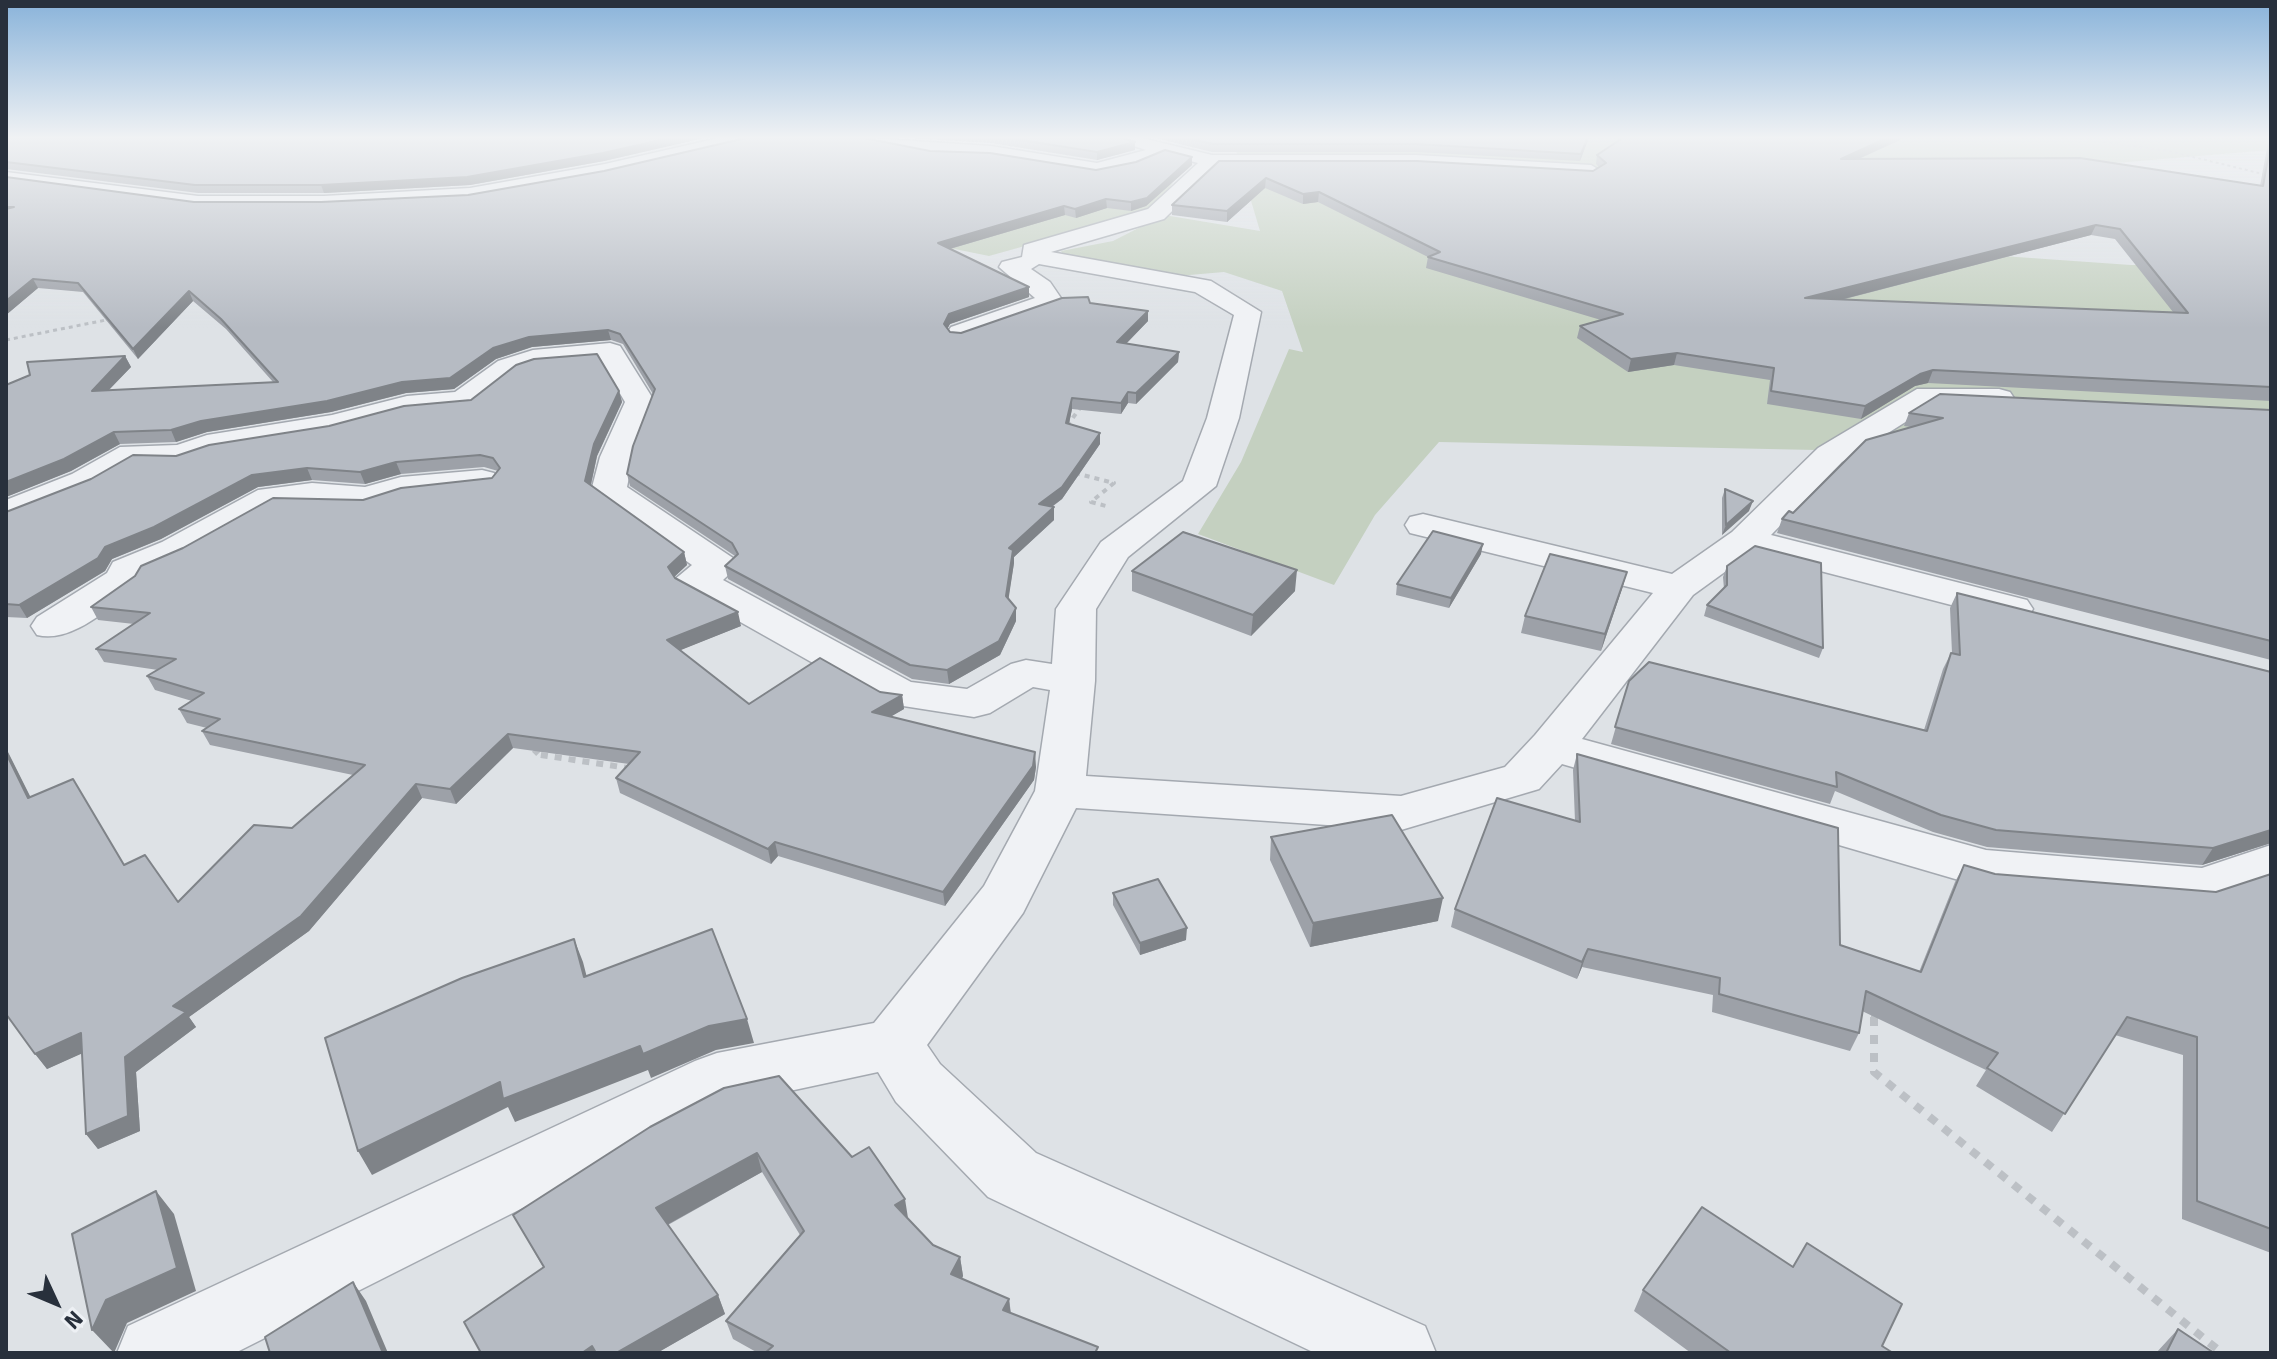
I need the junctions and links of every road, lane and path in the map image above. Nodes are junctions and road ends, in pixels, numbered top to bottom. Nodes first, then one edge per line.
1 (173, 200) edge
2 (269, 200) edge
3 (1170, 200) edge
4 (1045, 260) junction
5 (122, 317) edge
6 (961, 333) edge
7 (6, 340) edge
8 (1085, 397) edge
9 (2039, 400) edge
10 (1061, 433) edge
11 (1072, 473) edge
12 (484, 480) edge
13 (6, 513) edge
14 (1156, 518) junction
15 (1423, 525) dead end
16 (1745, 540) junction
17 (1679, 587) junction
18 (2054, 620) edge
19 (52, 626) dead end
20 (1073, 681) junction
21 (542, 744) edge
22 (1552, 746) junction
23 (641, 768) edge
24 (1060, 791) junction
25 (2271, 864) edge
26 (1874, 1002) edge
27 (893, 1044) junction
28 (155, 1353) edge
29 (1398, 1353) edge
30 (2222, 1353) edge

1 - 2 street
3 - 4 street
4 - 6 street
4 - 14 street
5 - 7 path
8 - 10 path
9 - 16 street
11 - 14 path
12 - 19 street
13 - 20 street
14 - 20 street
15 - 17 street
16 - 17 street
16 - 18 street
17 - 22 street
20 - 24 street
21 - 23 path
22 - 24 street
22 - 25 street
24 - 27 street
26 - 30 path
27 - 28 street
27 - 29 street

